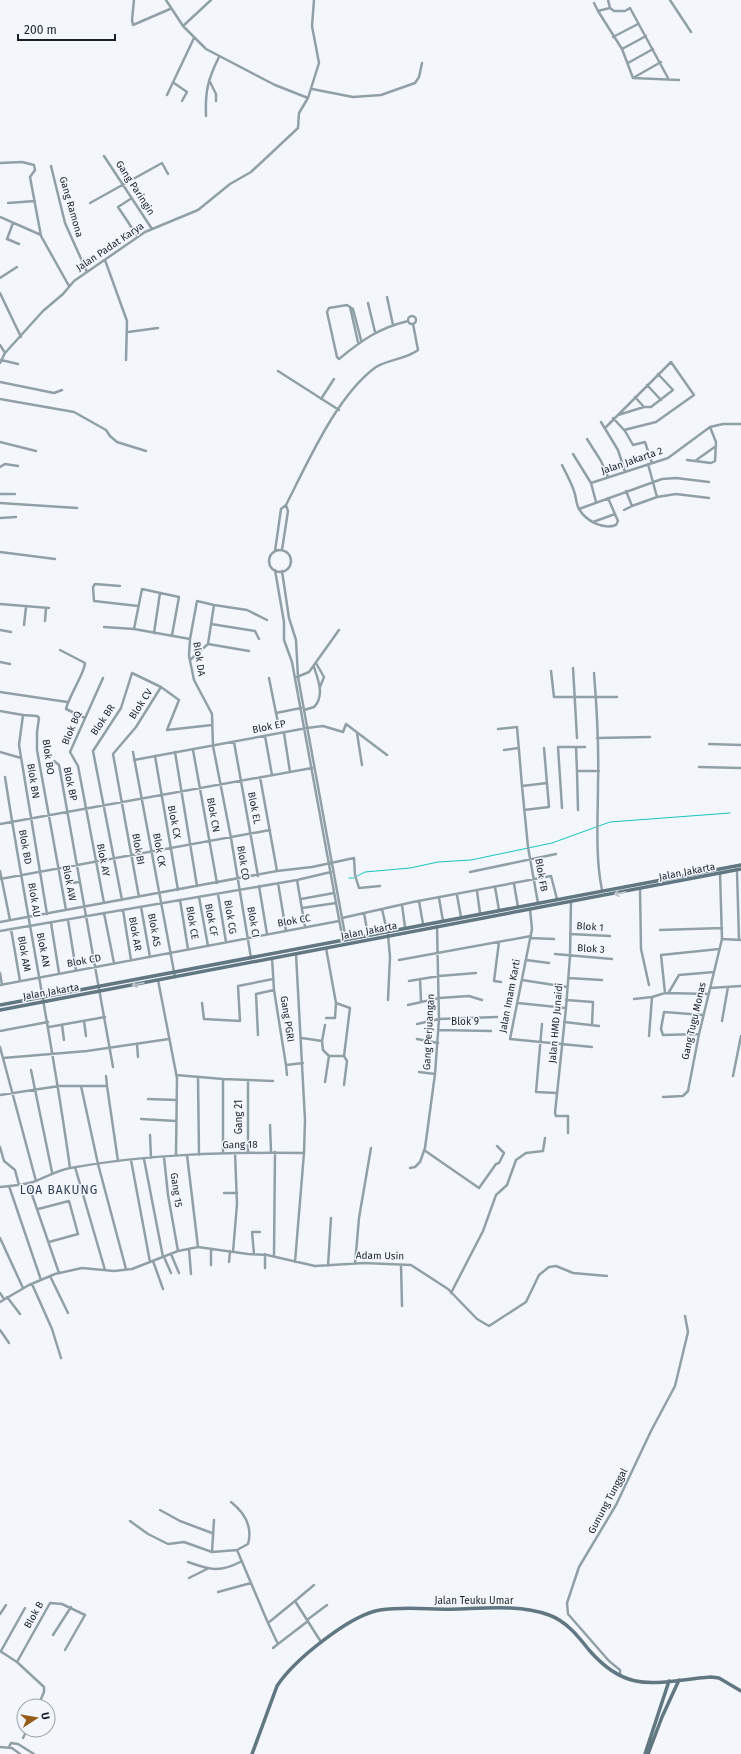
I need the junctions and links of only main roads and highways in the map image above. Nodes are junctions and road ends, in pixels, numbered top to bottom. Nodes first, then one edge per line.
1 (741, 865) edge
2 (739, 869) edge
3 (705, 874) junction
4 (387, 933) junction
5 (345, 941) junction
6 (251, 959) junction
7 (0, 1005) edge
8 (0, 1010) edge
9 (679, 1680) junction
10 (670, 1681) junction
11 (741, 1691) edge
12 (252, 1754) edge
13 (645, 1754) edge
14 (648, 1754) edge

1 - 3 main road, Jalan Jakarta
2 - 3 main road, Jalan Jakarta
3 -> 4 main road, Jalan Jakarta
3 - 4 main road, Jalan Jakarta
4 - 5 main road, Jalan Jakarta
4 - 5 main road, Jalan Jakarta
5 - 6 main road, Jalan Jakarta
5 - 6 main road, Jalan Jakarta
6 - 7 main road, Jalan Jakarta
6 -> 8 main road, Jalan Jakarta
9 - 10 main road, Jalan Teuku Umar
9 - 11 main road, Jalan Teuku Umar
9 - 14 main road
10 - 12 main road, Jalan Teuku Umar
10 - 13 main road

